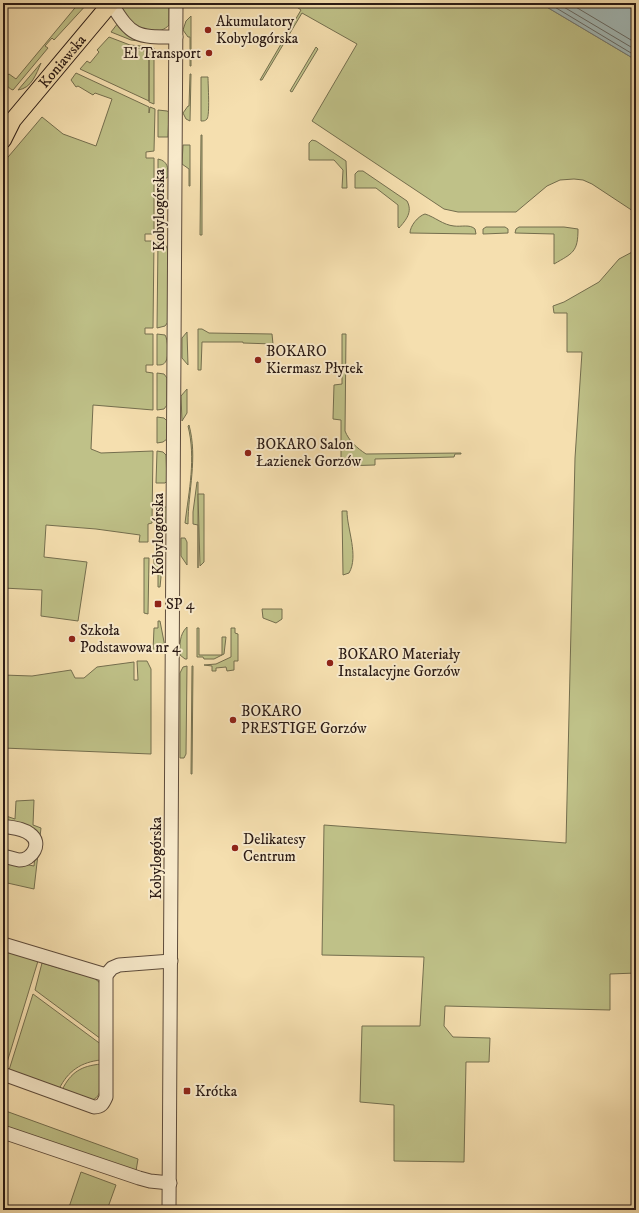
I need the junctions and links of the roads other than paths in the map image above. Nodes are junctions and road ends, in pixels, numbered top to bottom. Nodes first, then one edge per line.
1 (111, 3) edge
2 (176, 3) edge
3 (176, 37) junction
4 (8, 124) edge
5 (3, 140) edge
6 (3, 826) edge
7 (3, 856) edge
8 (3, 944) edge
9 (171, 961) junction
10 (106, 975) junction
11 (3, 1074) edge
12 (3, 1132) edge
13 (170, 1183) junction
14 (170, 1210) edge

1 - 3 street
1 - 4 main road, Koniawska
2 - 3 street, Kobylogórska
3 - 9 street, Kobylogórska
4 - 5 main road, Koniawska
6 - 7 street
8 - 10 street
9 - 10 street
9 - 13 street, Kobylogórska
10 - 11 street
12 - 13 street
13 - 14 street, Kobylogórska

